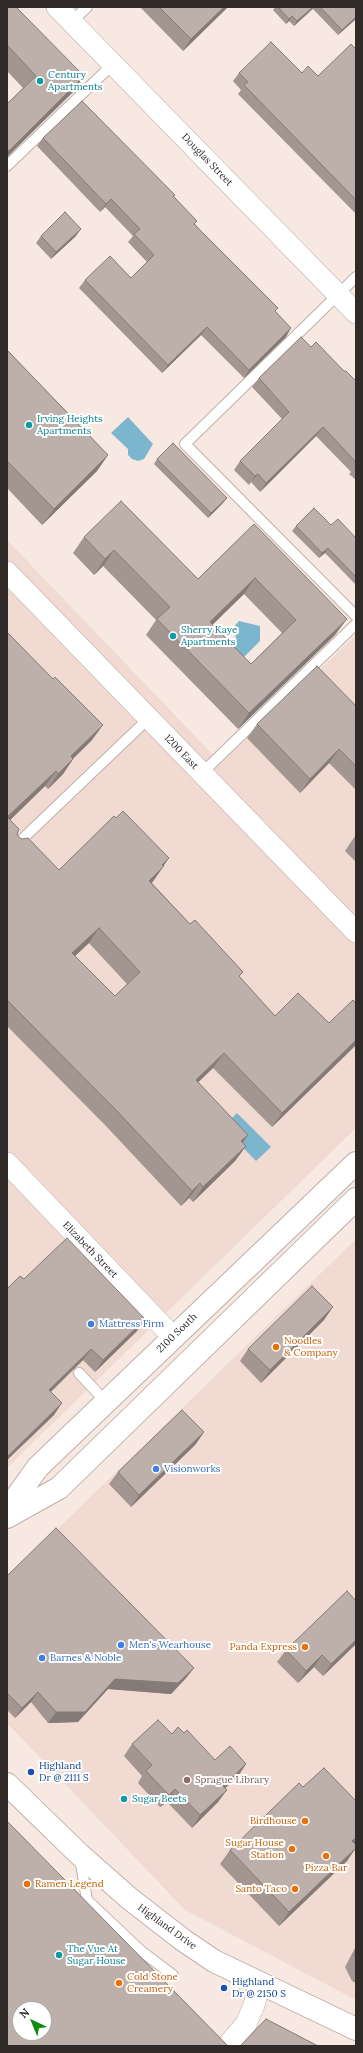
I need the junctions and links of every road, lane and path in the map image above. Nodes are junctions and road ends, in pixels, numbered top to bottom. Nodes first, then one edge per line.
1 (57, 7) edge
2 (86, 7) edge
3 (71, 22) junction
4 (113, 64) junction
5 (7, 166) edge
6 (356, 277) edge
7 (338, 294) junction
8 (356, 313) edge
9 (7, 572) edge
10 (356, 616) edge
11 (356, 624) edge
12 (149, 718) junction
13 (202, 773) junction
14 (13, 848) edge
15 (356, 932) edge
16 (7, 1163) edge
17 (356, 1163) edge
18 (356, 1179) edge
19 (356, 1199) edge
20 (309, 1245) junction
21 (173, 1337) junction
22 (79, 1373) edge
23 (106, 1402) junction
24 (7, 1510) edge
25 (7, 1517) edge
26 (7, 1784) edge
27 (80, 1854) junction
28 (173, 1975) dead end
29 (260, 1983) junction
30 (356, 2029) edge
31 (227, 2046) edge

1 - 3 street, Douglas Street
2 - 3 lane
3 - 4 street, Douglas Street
4 - 5 lane
4 - 7 street, Douglas Street
6 - 7 lane
7 - 8 street, Douglas Street
7 - 10 lane
9 - 12 street, 1200 East
11 - 13 lane
12 - 13 street, 1200 East
12 - 14 lane
13 - 15 street, 1200 East
16 - 21 street, Elizabeth Street
17 - 21 main road, 2100 South
18 - 20 main road
19 - 20 main road
20 - 25 main road
21 - 23 main road, 2100 South
22 - 23 lane
23 - 24 main road, 2100 South
26 - 27 main road, Highland Drive
27 - 28 lane
27 - 29 main road, Highland Drive
29 - 30 main road, Highland Drive
29 - 31 street

